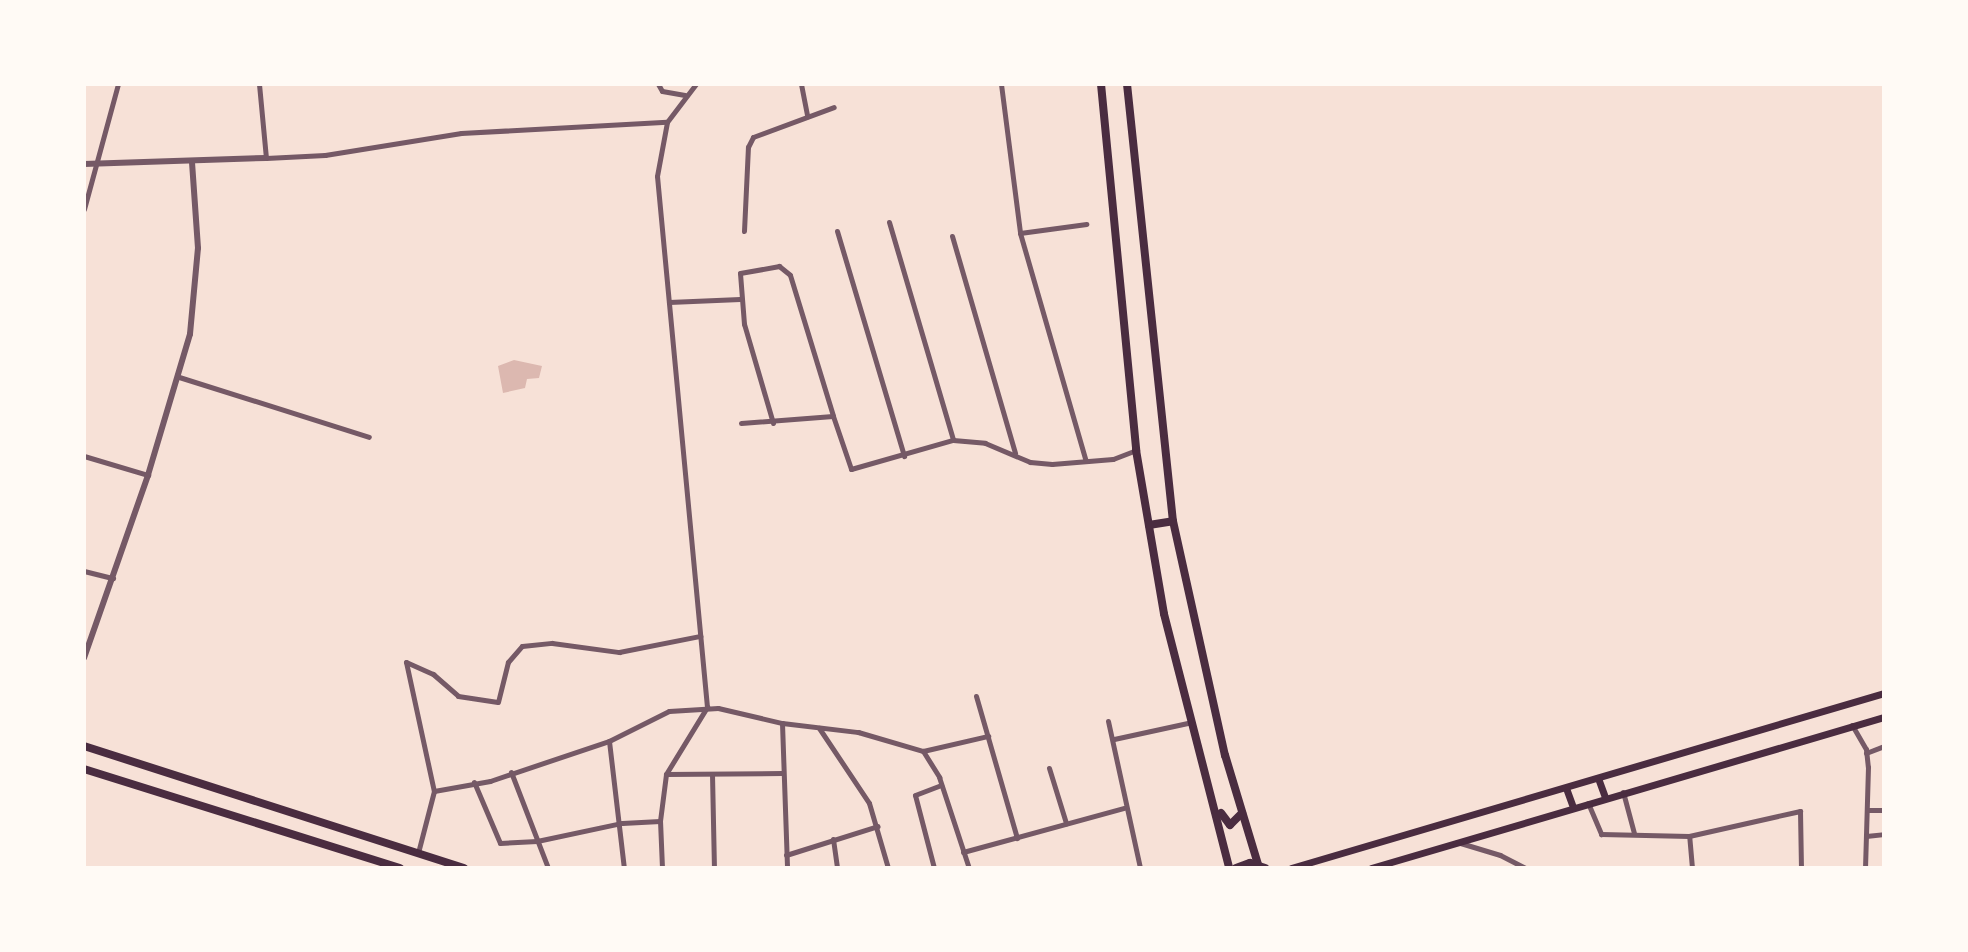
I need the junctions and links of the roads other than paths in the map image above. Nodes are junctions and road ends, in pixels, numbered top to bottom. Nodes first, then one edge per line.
1 (118, 84) edge
2 (259, 84) edge
3 (658, 84) edge
4 (696, 84) edge
5 (801, 84) edge
6 (1001, 84) edge
7 (1101, 84) edge
8 (1127, 84) edge
9 (685, 95) junction
10 (834, 107) dead end
11 (807, 116) junction
12 (667, 122) junction
13 (266, 158) junction
14 (192, 162) junction
15 (84, 164) edge
16 (95, 166) junction
17 (84, 209) edge
18 (890, 222) dead end
19 (1086, 224) dead end
20 (837, 230) dead end
21 (744, 231) dead end
22 (1020, 233) junction
23 (952, 236) dead end
24 (740, 299) junction
25 (669, 302) junction
26 (179, 377) junction
27 (833, 416) junction
28 (741, 423) dead end
29 (773, 423) junction
30 (369, 437) dead end
31 (953, 440) junction
32 (1136, 450) junction
33 (1015, 453) junction
34 (84, 456) edge
35 (904, 456) junction
36 (1086, 461) junction
37 (148, 475) junction
38 (1172, 521) junction
39 (1149, 525) junction
40 (84, 571) edge
41 (113, 578) junction
42 (700, 636) junction
43 (84, 658) edge
44 (1884, 694) edge
45 (976, 696) dead end
46 (707, 707) junction
47 (1884, 717) edge
48 (1108, 721) dead end
49 (1192, 722) junction
50 (782, 723) junction
51 (1852, 725) junction
52 (818, 728) junction
53 (988, 736) junction
54 (1114, 739) junction
55 (609, 741) junction
56 (84, 746) edge
57 (1884, 746) edge
58 (923, 751) junction
59 (1866, 753) junction
60 (1049, 768) dead end
61 (84, 769) edge
62 (511, 772) junction
63 (782, 773) junction
64 (666, 774) junction
65 (712, 774) junction
66 (1598, 778) junction
67 (474, 782) junction
68 (941, 785) junction
69 (1210, 788) junction
70 (1566, 788) junction
71 (434, 791) junction
72 (1622, 792) junction
73 (1605, 797) junction
74 (1588, 802) junction
75 (1573, 807) junction
76 (1124, 808) junction
77 (1867, 810) junction
78 (1884, 810) edge
79 (1242, 813) junction
80 (660, 821) junction
81 (622, 823) junction
82 (1066, 823) junction
83 (878, 826) junction
84 (1634, 833) junction
85 (1884, 834) edge
86 (1689, 836) junction
87 (1866, 836) junction
88 (1017, 838) junction
89 (833, 839) junction
90 (537, 841) junction
91 (1457, 842) junction
92 (963, 852) junction
93 (418, 853) junction
94 (786, 855) junction
95 (1400, 859) junction
96 (1262, 866) edge
97 (400, 868) edge
98 (464, 868) edge
99 (548, 868) edge
100 (624, 868) edge
101 (662, 868) edge
102 (714, 868) edge
103 (787, 868) edge
104 (837, 868) edge
105 (888, 868) edge
106 (934, 868) edge
107 (969, 868) edge
108 (1140, 868) edge
109 (1229, 868) edge
110 (1236, 868) edge
111 (1291, 868) edge
112 (1371, 868) edge
113 (1403, 868) edge
114 (1526, 868) edge
115 (1692, 868) edge
116 (1801, 868) edge
117 (1865, 868) edge

1 - 16 street
2 - 13 street
3 - 9 street
4 - 9 street
5 - 11 street
6 - 22 street
7 - 32 main road
8 - 38 main road
9 - 12 street
10 - 11 street
11 - 21 street
12 - 13 street
12 - 25 street
13 - 14 street
14 - 16 street
14 - 26 street
15 - 16 street
16 - 17 street
18 - 31 street
19 - 22 street
20 - 35 street
22 - 36 street
23 - 33 street
24 - 25 street
24 - 27 street
24 - 29 street
25 - 42 street
26 - 30 street
26 - 37 street
27 - 29 street
27 - 35 street
28 - 29 street
31 - 33 street
31 - 35 street
32 - 36 street
32 - 39 main road
33 - 36 street
34 - 37 street
37 - 41 street
38 - 39 main road
38 - 79 main road
39 - 49 main road
40 - 41 street
41 - 43 street
42 - 46 street
42 - 71 street
44 - 66 main road
45 - 53 street
46 - 50 street
46 - 55 street
46 - 64 street
47 - 51 main road
48 - 54 street
49 - 54 street
49 - 69 main road
50 - 52 street
50 - 63 street
51 - 59 street
51 - 72 main road
52 - 58 street
52 - 83 street
53 - 58 street
53 - 88 street
54 - 76 street
55 - 62 street
55 - 81 street
56 - 93 main road
57 - 59 street
58 - 68 street
59 - 77 street
60 - 82 street
61 - 97 main road
62 - 67 street
62 - 90 street
63 - 65 street
63 - 94 street
64 - 65 street
64 - 80 street
65 - 102 street
66 - 70 main road
66 - 73 main road
67 - 71 street
67 - 90 street
68 - 92 street
68 - 106 street
69 - 79 main road
69 - 109 main road
70 - 75 main road
70 - 111 main road
71 - 93 street
72 - 73 main road
72 - 84 street
73 - 74 main road
74 - 75 main road
74 - 84 street
75 - 91 main road
76 - 82 street
76 - 108 street
77 - 78 street
77 - 87 street
79 - 96 main road
80 - 81 street
80 - 101 street
81 - 90 street
81 - 100 street
82 - 88 street
83 - 89 street
83 - 105 street
84 - 86 street
85 - 87 street
86 - 115 street
86 - 116 street
87 - 117 street
88 - 92 street
89 - 94 street
89 - 104 street
90 - 99 street
91 - 95 main road
91 - 114 street
92 - 107 street
93 - 98 main road
94 - 103 street
95 - 112 main road
95 - 113 street
96 - 110 main road

